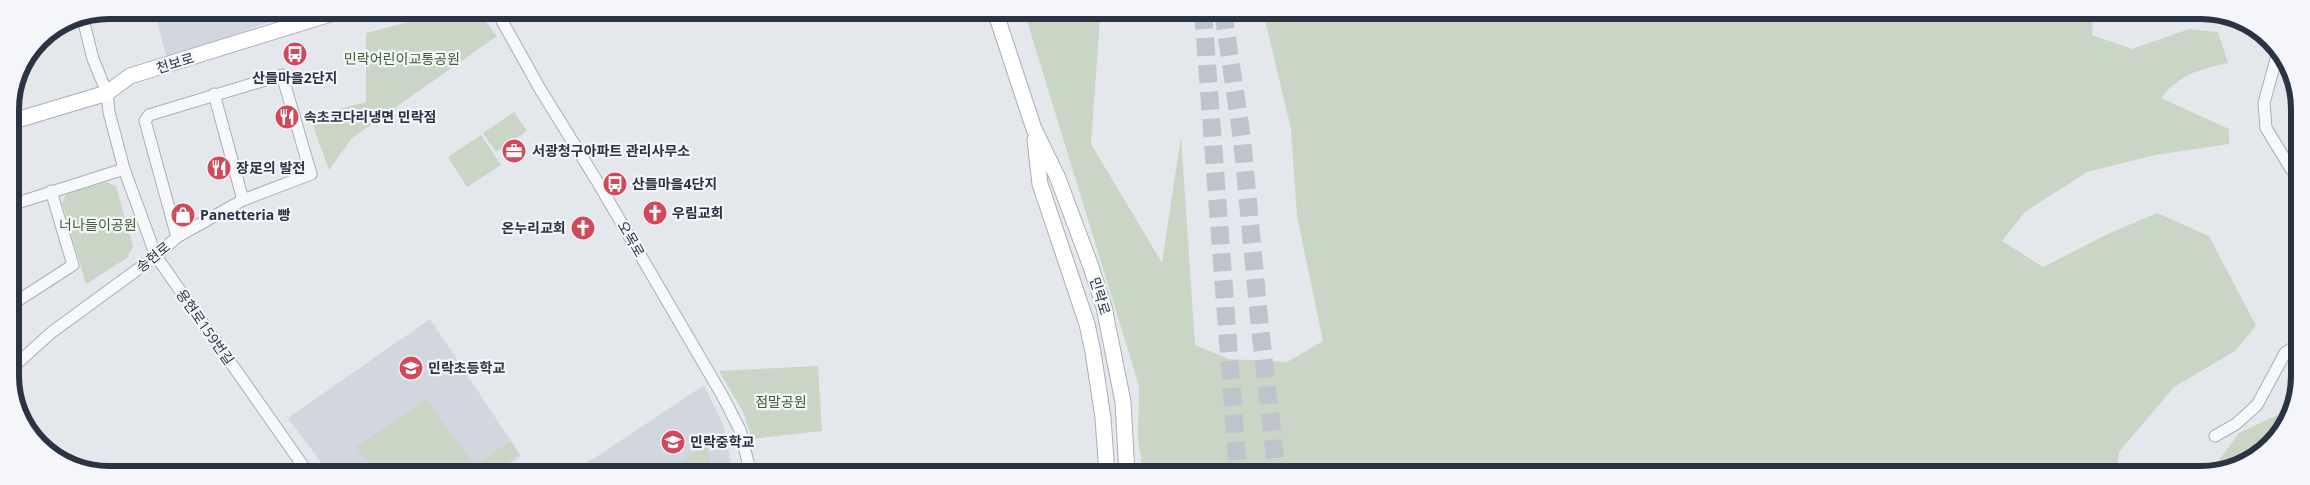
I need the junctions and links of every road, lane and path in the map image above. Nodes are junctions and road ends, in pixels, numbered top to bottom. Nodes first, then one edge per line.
1 (314, 19) edge
2 (501, 19) edge
3 (998, 19) edge
4 (84, 22) edge
5 (2276, 59) edge
6 (107, 93) junction
7 (214, 94) junction
8 (19, 119) edge
9 (1034, 129) junction
10 (124, 169) junction
11 (2291, 169) edge
12 (51, 191) junction
13 (244, 200) junction
14 (19, 201) edge
15 (177, 237) junction
16 (156, 256) junction
17 (19, 296) edge
18 (2291, 349) edge
19 (19, 362) edge
20 (2215, 436) dead end
21 (303, 466) edge
22 (749, 466) edge
23 (1106, 466) edge
24 (1127, 466) edge

1 - 6 main road, 천보로
2 - 22 street, 오목로
3 - 9 main road, 민락로
4 - 6 street, 용현로159번길
5 - 11 street
6 - 8 main road, 천보로
6 - 10 street, 용현로159번길
7 - 13 street
7 - 13 street, 송현로
7 - 15 street
9 - 23 main road, 민락로
9 - 24 main road, 민락로
10 - 12 street
10 - 16 street, 용현로159번길
12 - 14 street
12 - 17 street
13 - 15 street, 송현로
15 - 16 street, 송현로
16 - 19 street, 송현로
16 - 21 street, 용현로159번길
18 - 20 street

